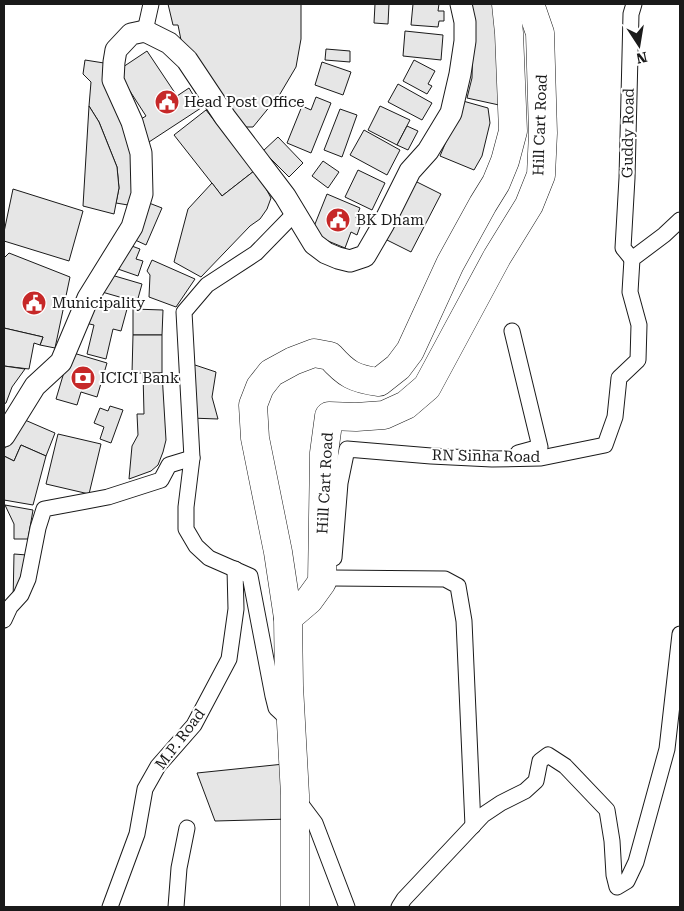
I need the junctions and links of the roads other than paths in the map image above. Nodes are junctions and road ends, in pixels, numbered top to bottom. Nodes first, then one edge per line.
1 (151, 4) edge
2 (461, 4) edge
3 (506, 4) edge
4 (530, 4) edge
5 (634, 4) edge
6 (145, 31) junction
7 (295, 213) junction
8 (680, 220) edge
9 (632, 260) junction
10 (512, 331) dead end
11 (4, 436) edge
12 (192, 458) junction
13 (492, 459) junction
14 (235, 569) junction
15 (327, 580) junction
16 (4, 620) edge
17 (288, 620) junction
18 (680, 634) edge
19 (291, 722) junction
20 (295, 795) junction
21 (473, 826) junction
22 (187, 828) dead end
23 (110, 907) edge
24 (176, 907) edge
25 (295, 907) edge
26 (347, 907) edge
27 (399, 907) edge

1 - 6 street
2 - 7 street
3 - 17 highway
4 - 15 highway, Hill Cart Road
5 - 9 street, Guddy Road
6 - 7 street
6 - 11 street
7 - 12 street
8 - 9 street
9 - 13 street, RN Sinha Road
10 - 13 street
12 - 14 street
12 - 16 street
13 - 15 street, RN Sinha Road
14 - 19 street
14 - 23 street, M.P. Road
15 - 17 highway
15 - 21 street
17 - 19 highway
18 - 21 street
19 - 20 highway
20 - 25 highway
20 - 26 street
21 - 27 street
22 - 24 street

